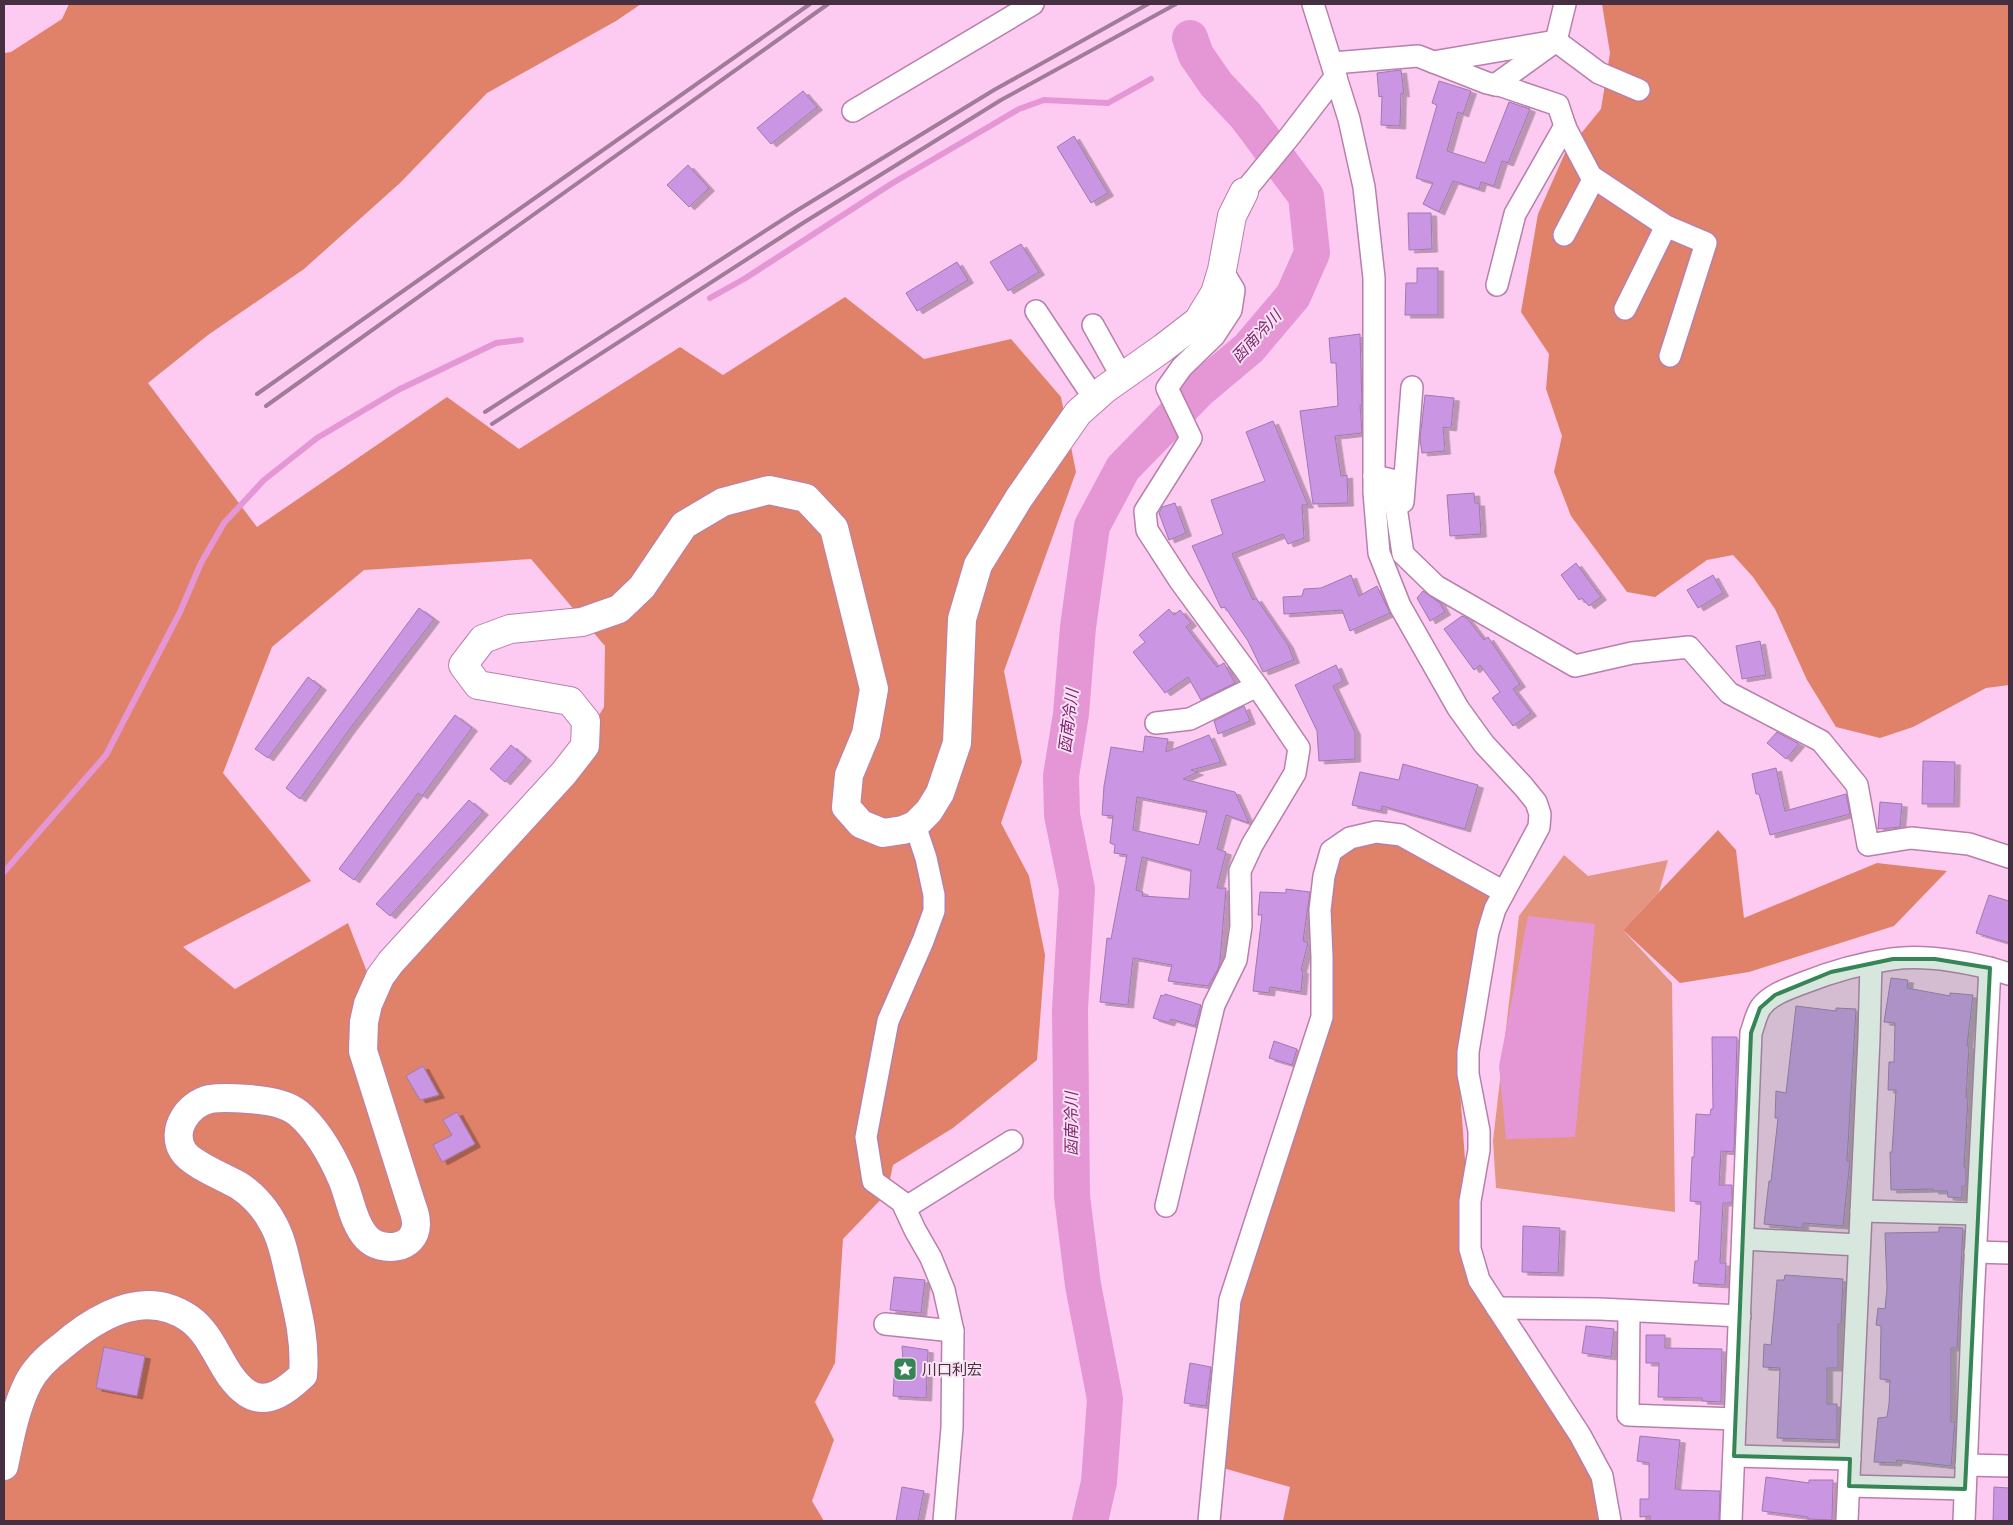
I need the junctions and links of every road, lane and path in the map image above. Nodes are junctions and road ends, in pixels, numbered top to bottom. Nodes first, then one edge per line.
1 (1033, 4) edge
2 (1313, 4) edge
3 (1565, 4) edge
4 (1556, 41) junction
5 (1433, 62) junction
6 (1334, 69) junction
7 (1495, 85) junction
8 (1639, 90) dead end
9 (853, 111) dead end
10 (1565, 126) junction
11 (1594, 178) junction
12 (1244, 192) joint
13 (1666, 226) junction
14 (1564, 235) dead end
15 (1222, 270) junction
16 (1497, 285) dead end
17 (1626, 309) dead end
18 (1036, 311) dead end
19 (1093, 325) dead end
20 (1670, 356) dead end
21 (1122, 377) junction
22 (1412, 387) dead end
23 (1094, 398) junction
24 (1374, 476) junction
25 (1401, 537) junction
26 (1257, 686) junction
27 (1156, 723) dead end
28 (915, 825) junction
29 (2009, 857) edge
30 (1504, 892) junction
31 (1871, 964) junction
32 (2000, 971) edge
33 (1012, 1141) dead end
34 (1166, 1206) dead end
35 (905, 1208) junction
36 (1861, 1211) junction
37 (1977, 1214) junction
38 (1743, 1240) junction
39 (1859, 1246) junction
40 (1975, 1252) junction
41 (2009, 1253) edge
42 (1497, 1308) junction
43 (1628, 1311) junction
44 (1740, 1316) junction
45 (885, 1324) dead end
46 (953, 1331) junction
47 (1736, 1419) junction
48 (1734, 1456) junction
49 (1850, 1460) junction
50 (1966, 1465) junction
51 (4, 1466) edge
52 (2009, 1466) edge
53 (1849, 1486) junction
54 (1965, 1489) junction
55 (944, 1521) edge
56 (1209, 1521) edge
57 (1610, 1521) edge
58 (1731, 1521) edge
59 (1847, 1521) edge
60 (1964, 1521) edge

1 - 9 street
2 - 6 street
3 - 4 street
4 - 5 street
4 - 7 street
4 - 8 street
5 - 6 street
5 - 7 street
6 - 12 street
6 - 24 street
7 - 10 street
10 - 11 street
10 - 16 street
11 - 13 street
11 - 14 street
12 - 15 street
13 - 17 street
13 - 20 street
15 - 21 street
15 - 26 street
18 - 23 street
19 - 21 street
21 - 23 street
22 - 25 street
23 - 28 street
24 - 25 street
24 - 30 street
25 - 29 street
26 - 27 street
26 - 34 street
28 - 35 street
28 - 51 street
30 - 42 street
30 - 56 street
31 - 32 street
31 - 36 street
31 - 38 street
32 - 37 street
33 - 35 street
35 - 46 street
36 - 37 street
36 - 39 street
37 - 40 street
38 - 39 street
38 - 44 street
39 - 49 street
40 - 41 street
40 - 50 street
42 - 43 street
42 - 57 street
43 - 44 street
43 - 47 street
44 - 47 street
45 - 46 street
46 - 55 street
47 - 48 street
48 - 49 street
48 - 58 street
49 - 53 street
50 - 52 street
50 - 54 street
53 - 54 street
53 - 59 street
54 - 60 street

